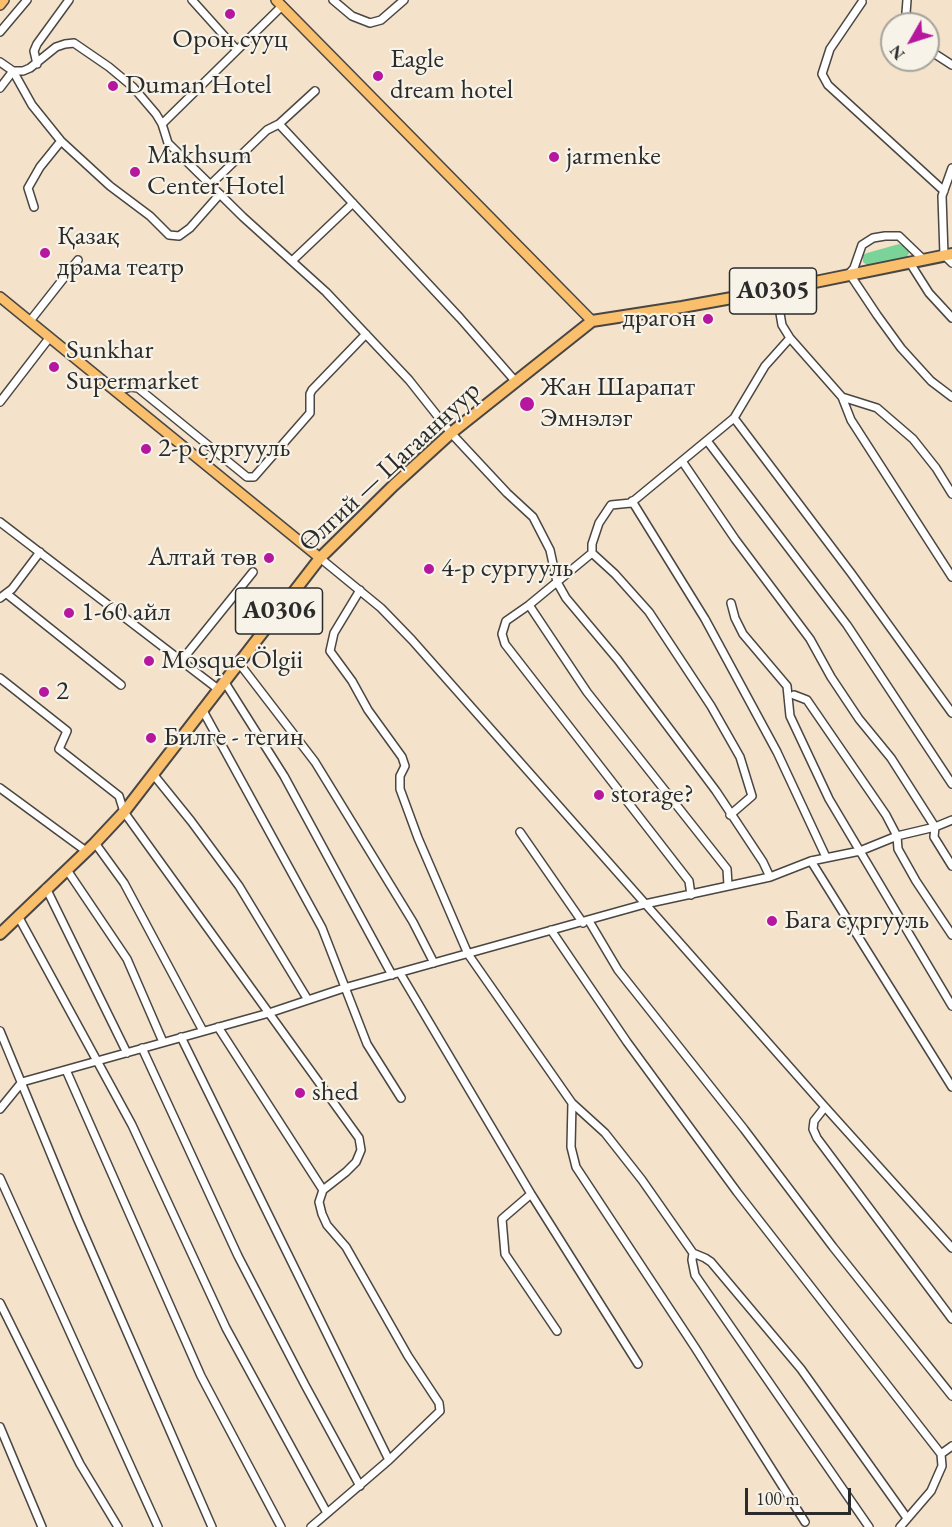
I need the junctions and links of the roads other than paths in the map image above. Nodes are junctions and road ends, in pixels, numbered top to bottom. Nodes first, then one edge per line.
1 (4, 0) edge
2 (27, 0) edge
3 (69, 0) edge
4 (192, 0) edge
5 (333, 0) edge
6 (404, 0) edge
7 (862, 2) dead end
8 (279, 3) edge
9 (0, 5) edge
10 (0, 32) edge
11 (237, 50) junction
12 (0, 62) edge
13 (37, 63) junction
14 (13, 71) junction
15 (0, 88) edge
16 (315, 91) dead end
17 (162, 124) junction
18 (279, 124) junction
19 (61, 141) junction
20 (952, 168) edge
21 (210, 185) junction
22 (944, 191) junction
23 (220, 194) junction
24 (353, 203) junction
25 (34, 207) dead end
26 (949, 257) edge
27 (78, 260) dead end
28 (924, 260) junction
29 (292, 261) junction
30 (910, 263) junction
31 (849, 276) junction
32 (776, 291) junction
33 (0, 297) edge
34 (952, 318) edge
35 (30, 321) junction
36 (592, 321) junction
37 (366, 334) junction
38 (50, 337) junction
39 (790, 338) junction
40 (516, 382) junction
41 (117, 391) junction
42 (842, 397) junction
43 (952, 397) edge
44 (0, 402) edge
45 (734, 418) junction
46 (451, 434) junction
47 (708, 441) junction
48 (682, 460) junction
49 (952, 494) edge
50 (632, 501) junction
51 (0, 522) edge
52 (40, 552) junction
53 (592, 553) junction
54 (320, 558) junction
55 (253, 572) dead end
56 (952, 577) edge
57 (557, 582) junction
58 (360, 590) junction
59 (7, 594) junction
60 (0, 598) edge
61 (731, 603) dead end
62 (529, 605) junction
63 (182, 660) junction
64 (239, 663) junction
65 (0, 678) edge
66 (121, 685) dead end
67 (221, 685) junction
68 (794, 695) dead end
69 (202, 709) junction
70 (952, 713) edge
71 (153, 774) junction
72 (952, 784) edge
73 (0, 788) edge
74 (124, 812) junction
75 (730, 815) junction
76 (952, 820) edge
77 (935, 827) junction
78 (520, 832) dead end
79 (897, 836) junction
80 (95, 843) junction
81 (86, 851) junction
82 (860, 851) junction
83 (826, 857) junction
84 (811, 861) junction
85 (952, 866) edge
86 (67, 870) junction
87 (770, 877) junction
88 (728, 885) junction
89 (46, 888) junction
90 (691, 895) junction
91 (645, 904) junction
92 (18, 916) junction
93 (586, 922) junction
94 (552, 930) junction
95 (0, 934) edge
96 (952, 935) edge
97 (468, 954) junction
98 (434, 963) junction
99 (396, 974) junction
100 (344, 988) junction
101 (308, 1000) junction
102 (952, 1006) edge
103 (269, 1013) junction
104 (218, 1027) junction
105 (0, 1031) edge
106 (203, 1031) junction
107 (181, 1037) junction
108 (163, 1042) junction
109 (142, 1048) junction
110 (127, 1053) junction
111 (98, 1060) junction
112 (66, 1070) junction
113 (22, 1082) junction
114 (952, 1087) edge
115 (401, 1098) dead end
116 (572, 1104) junction
117 (825, 1107) junction
118 (0, 1109) edge
119 (0, 1178) edge
120 (323, 1190) junction
121 (531, 1194) junction
122 (952, 1248) edge
123 (693, 1252) junction
124 (0, 1303) edge
125 (952, 1319) edge
126 (556, 1331) dead end
127 (638, 1364) dead end
128 (952, 1396) edge
129 (0, 1427) edge
130 (952, 1446) edge
131 (941, 1454) junction
132 (389, 1460) junction
133 (360, 1486) junction
134 (327, 1514) junction
135 (907, 1518) junction
136 (805, 1522) dead end
137 (42, 1527) edge
138 (118, 1527) edge
139 (159, 1527) edge
140 (212, 1527) edge
141 (280, 1527) edge
142 (311, 1527) edge
143 (869, 1527) edge
144 (900, 1527) edge

1 - 9 main road
2 - 10 street
3 - 13 street
4 - 11 street
5 - 6 street
7 - 22 street
8 - 11 street
8 - 36 main road
11 - 17 street
12 - 14 street
13 - 14 street
13 - 17 street
14 - 15 street
14 - 19 street
16 - 18 street
17 - 21 street
18 - 21 street
18 - 24 street
19 - 23 street
19 - 25 street
20 - 22 street
21 - 23 street
22 - 26 street
23 - 29 street
24 - 29 street
24 - 40 street
26 - 28 highway, A0305
27 - 35 street
28 - 30 highway, A0305
28 - 31 street
29 - 37 street
30 - 31 highway, A0305
30 - 34 street
31 - 32 highway, A0305
31 - 43 street
32 - 36 highway, A0305
32 - 39 street
33 - 35 main road
35 - 38 main road
36 - 40 highway, Өлгий — Цагааннуур / A0306
37 - 41 street
37 - 46 street
38 - 41 main road
38 - 44 street
39 - 42 street
39 - 45 street
40 - 46 highway, Өлгий — Цагааннуур / A0306
41 - 54 main road
42 - 49 street
42 - 56 street
45 - 47 street
45 - 70 street
46 - 54 highway, Өлгий — Цагааннуур / A0306
46 - 57 street
47 - 48 street
47 - 72 street
48 - 50 street
48 - 77 street
50 - 53 street
50 - 83 street
51 - 52 street
52 - 59 street
52 - 63 street
53 - 57 street
53 - 75 street
54 - 58 street
54 - 64 highway, Өлгий — Цагааннуур / A0306
55 - 63 street
57 - 62 street
57 - 75 street
58 - 91 street
58 - 97 street
59 - 60 street
59 - 66 street
61 - 82 street
62 - 88 street
62 - 90 street
63 - 67 street
64 - 67 highway, Өлгий — Цагааннуур / A0306
64 - 98 street
65 - 74 street
67 - 69 highway, Өлгий — Цагааннуур / A0306
67 - 99 street
68 - 79 street
69 - 71 highway, Өлгий — Цагааннуур / A0306
69 - 100 street
71 - 74 highway, Өлгий — Цагааннуур / A0306
71 - 101 street
73 - 81 street
74 - 80 highway, Өлгий — Цагааннуур / A0306
74 - 103 street
75 - 87 street
76 - 77 street
77 - 79 street
77 - 85 street
78 - 93 street
79 - 82 street
79 - 96 street
80 - 81 highway, Өлгий — Цагааннуур / A0306
80 - 106 street
81 - 86 highway, Өлгий — Цагааннуур / A0306
82 - 83 street
82 - 102 street
83 - 84 street
84 - 87 street
84 - 114 street
86 - 89 highway, Өлгий — Цагааннуур / A0306
86 - 108 street
87 - 88 street
88 - 90 street
89 - 92 highway, Өлгий — Цагааннуур / A0306
89 - 110 street
90 - 91 street
91 - 93 street
91 - 117 street
92 - 95 highway, Өлгий — Цагааннуур / A0306
92 - 111 street
93 - 94 street
93 - 128 street
94 - 97 street
94 - 131 street
97 - 98 street
97 - 116 street
98 - 99 street
99 - 100 street
99 - 121 street
100 - 101 street
100 - 115 street
101 - 103 street
103 - 104 street
103 - 120 street
104 - 106 street
104 - 120 street
105 - 113 street
106 - 107 street
107 - 108 street
107 - 132 street
108 - 109 street
109 - 110 street
109 - 133 street
110 - 111 street
111 - 112 street
111 - 134 street
112 - 113 street
112 - 141 street
113 - 118 street
113 - 140 street
116 - 123 street
116 - 136 street
117 - 122 street
117 - 125 street
119 - 139 street
120 - 132 street
121 - 126 street
121 - 127 street
123 - 135 street
123 - 143 street
124 - 138 street
129 - 137 street
130 - 131 street
131 - 135 street
132 - 133 street
133 - 134 street
134 - 142 street
135 - 144 street

